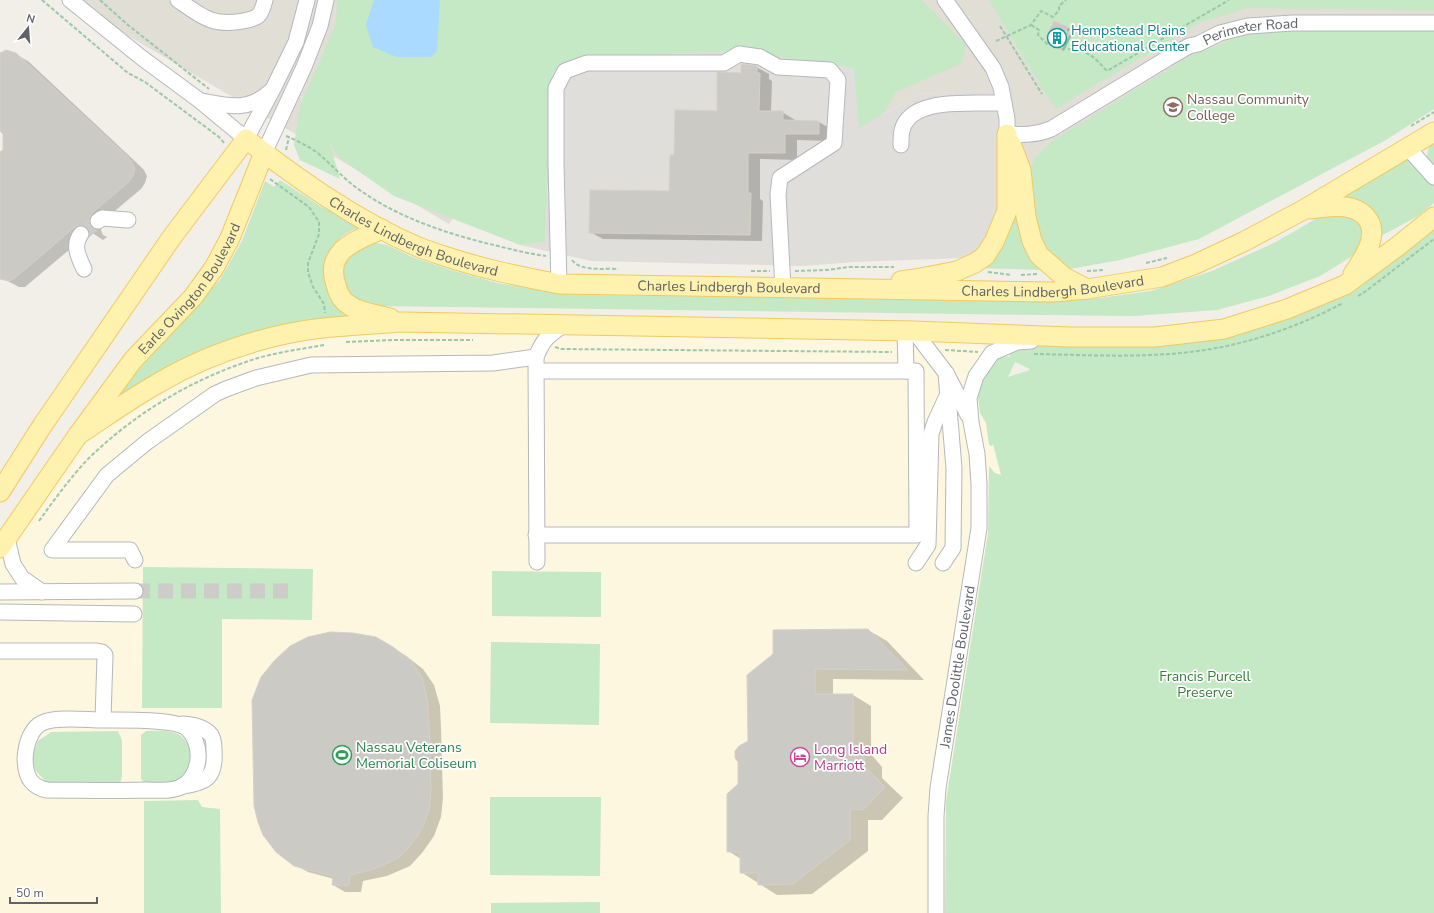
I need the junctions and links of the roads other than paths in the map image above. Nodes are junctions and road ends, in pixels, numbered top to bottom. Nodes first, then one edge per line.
1 (70, 0) edge
2 (178, 0) edge
3 (265, 0) edge
4 (307, 0) edge
5 (326, 0) edge
6 (945, 0) edge
7 (1434, 23) edge
8 (274, 87) junction
9 (199, 100) junction
10 (1004, 103) junction
11 (1434, 132) edge
12 (1007, 134) junction
13 (246, 139) junction
14 (901, 145) dead end
15 (1408, 148) junction
16 (264, 153) junction
17 (1434, 177) edge
18 (1303, 210) junction
19 (1434, 217) edge
20 (98, 220) tunnel mouth
21 (128, 220) dead end
22 (382, 230) junction
23 (81, 234) tunnel mouth
24 (84, 269) dead end
25 (559, 284) junction
26 (1345, 285) junction
27 (783, 288) junction
28 (846, 289) junction
29 (1087, 289) junction
30 (402, 322) junction
31 (563, 325) junction
32 (909, 331) junction
33 (1071, 337) junction
34 (536, 364) junction
35 (906, 371) junction
36 (946, 373) junction
37 (947, 395) junction
38 (971, 422) junction
39 (78, 435) junction
40 (0, 492) edge
41 (536, 536) junction
42 (3, 543) edge
43 (135, 560) dead end
44 (536, 562) dead end
45 (135, 591) tunnel mouth
46 (0, 592) edge
47 (42, 592) junction
48 (0, 612) edge
49 (134, 614) dead end
50 (0, 651) edge
51 (103, 720) junction
52 (936, 913) edge

1 - 9 street, Charles Lindbergh Boulevard
2 - 3 street
4 - 8 street
5 - 16 street, Earle Ovington Boulevard
6 - 10 street
7 - 12 street, Perimeter Road
8 - 9 street
8 - 13 street
9 - 13 street, Charles Lindbergh Boulevard
10 - 12 street
10 - 14 street
11 - 15 main road, Charles Lindbergh Boulevard
12 - 28 main road
12 - 29 main road
13 - 16 main road, Charles Lindbergh Boulevard
13 - 40 main road
15 - 17 street
15 - 18 main road, Charles Lindbergh Boulevard
16 - 22 main road, Charles Lindbergh Boulevard
16 - 39 main road, Earle Ovington Boulevard
18 - 26 main road
18 - 29 main road, Charles Lindbergh Boulevard
19 - 26 main road
20 - 21 street
22 - 25 main road, Charles Lindbergh Boulevard
22 - 30 main road
23 - 24 street
25 - 27 main road, Charles Lindbergh Boulevard
25 - 27 street
26 - 33 main road
27 - 28 main road, Charles Lindbergh Boulevard
28 - 29 main road, Charles Lindbergh Boulevard
30 - 31 main road
30 - 39 main road
31 - 32 main road
31 - 34 street
32 - 33 main road
32 - 35 street
32 - 36 street, James Doolittle Boulevard
33 - 38 street, James Doolittle Boulevard
34 - 35 street
34 - 41 street
34 - 43 street
35 - 41 street
36 - 37 street
36 - 38 street, James Doolittle Boulevard
37 - 37 street
38 - 52 street, James Doolittle Boulevard
39 - 42 main road, Earle Ovington Boulevard
41 - 44 street
42 - 47 street
45 - 47 street
46 - 47 street
48 - 49 street
50 - 51 street
51 - 51 street

